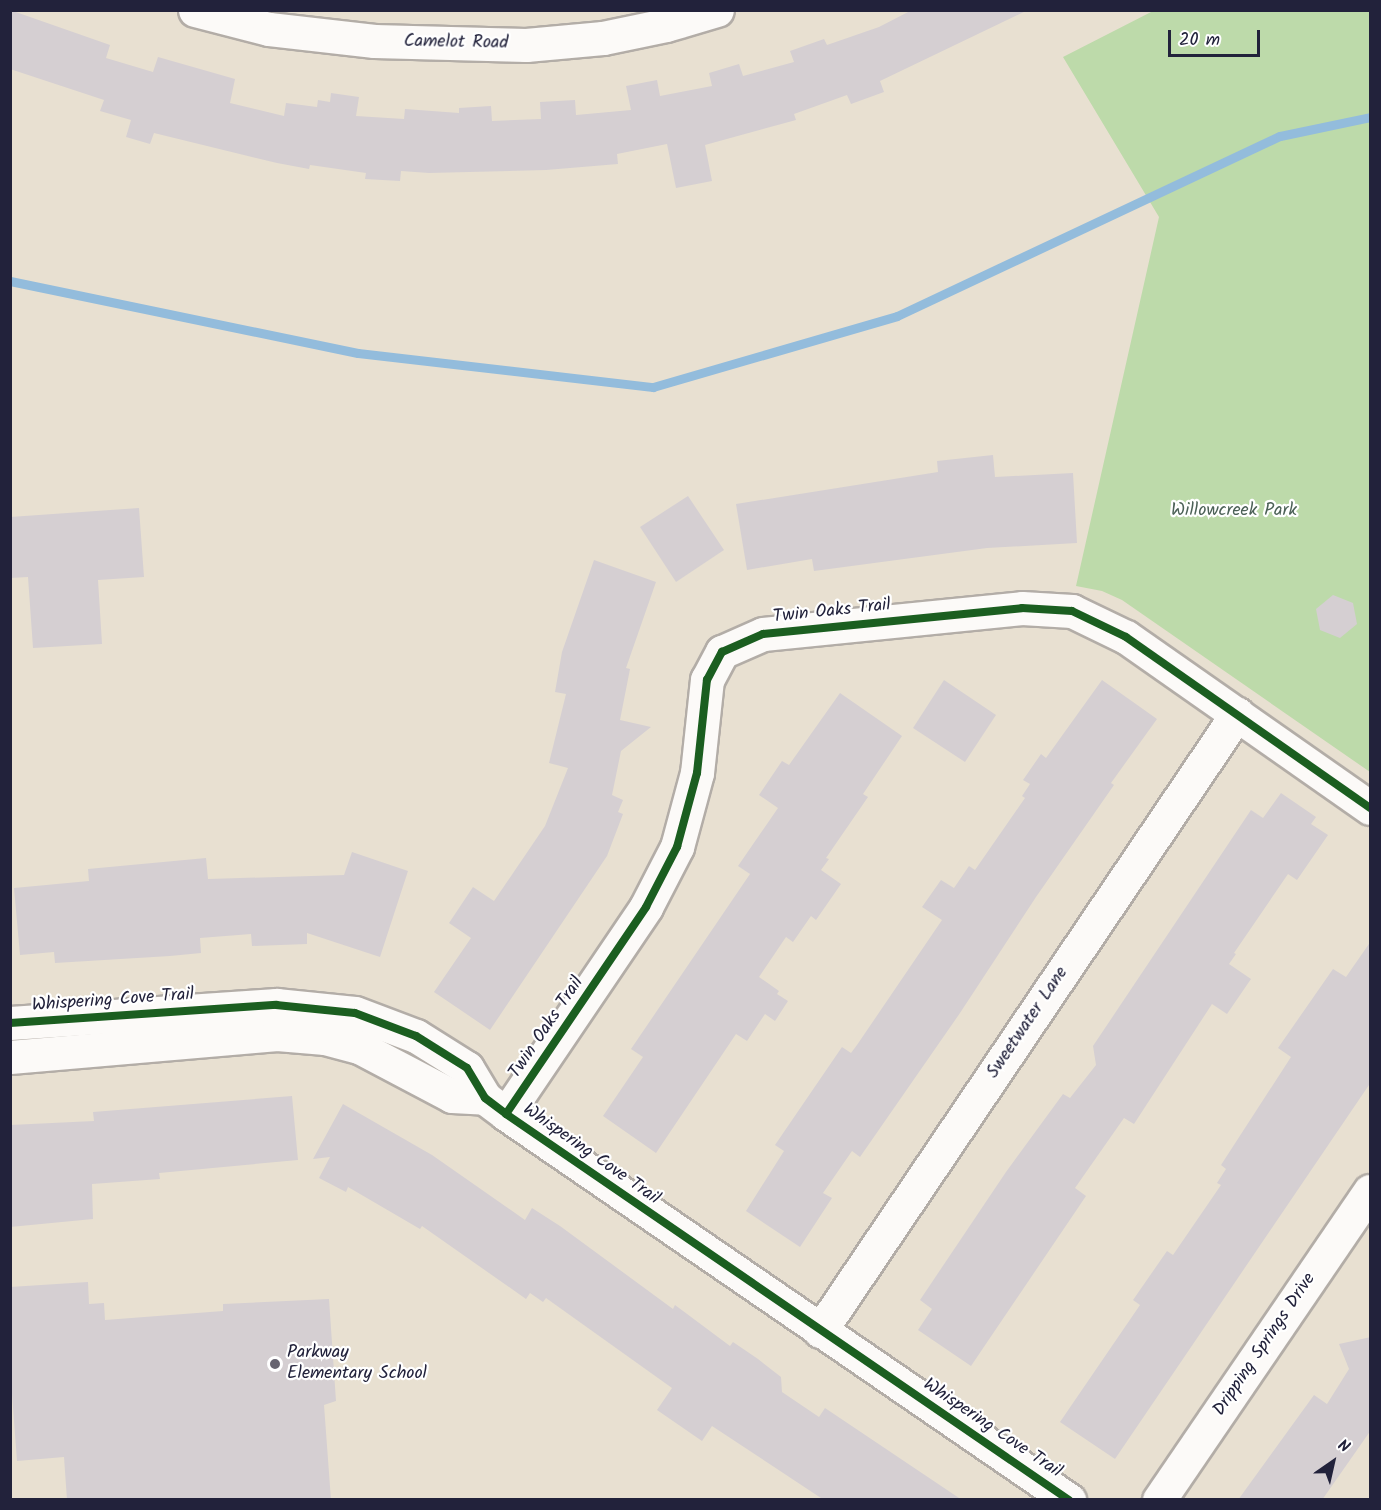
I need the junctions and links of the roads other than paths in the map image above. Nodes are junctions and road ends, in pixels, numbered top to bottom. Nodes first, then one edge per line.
1 (195, 10) edge
2 (717, 10) edge
3 (1237, 714) junction
4 (1371, 808) edge
5 (10, 1023) edge
6 (224, 1023) junction
7 (10, 1057) edge
8 (495, 1106) junction
9 (1371, 1191) edge
10 (820, 1331) junction
11 (1069, 1500) edge
12 (1159, 1500) edge

1 - 2 street, Camelot Road
3 - 4 street, Twin Oaks Trail
3 - 8 street, Twin Oaks Trail
3 - 10 street, Sweetwater Lane
5 - 6 street, Whispering Cove Trail
6 - 7 street, Whispering Cove Trail
6 - 8 street, Whispering Cove Trail
8 - 10 street, Whispering Cove Trail
9 - 12 street, Dripping Springs Drive
10 - 11 street, Whispering Cove Trail

